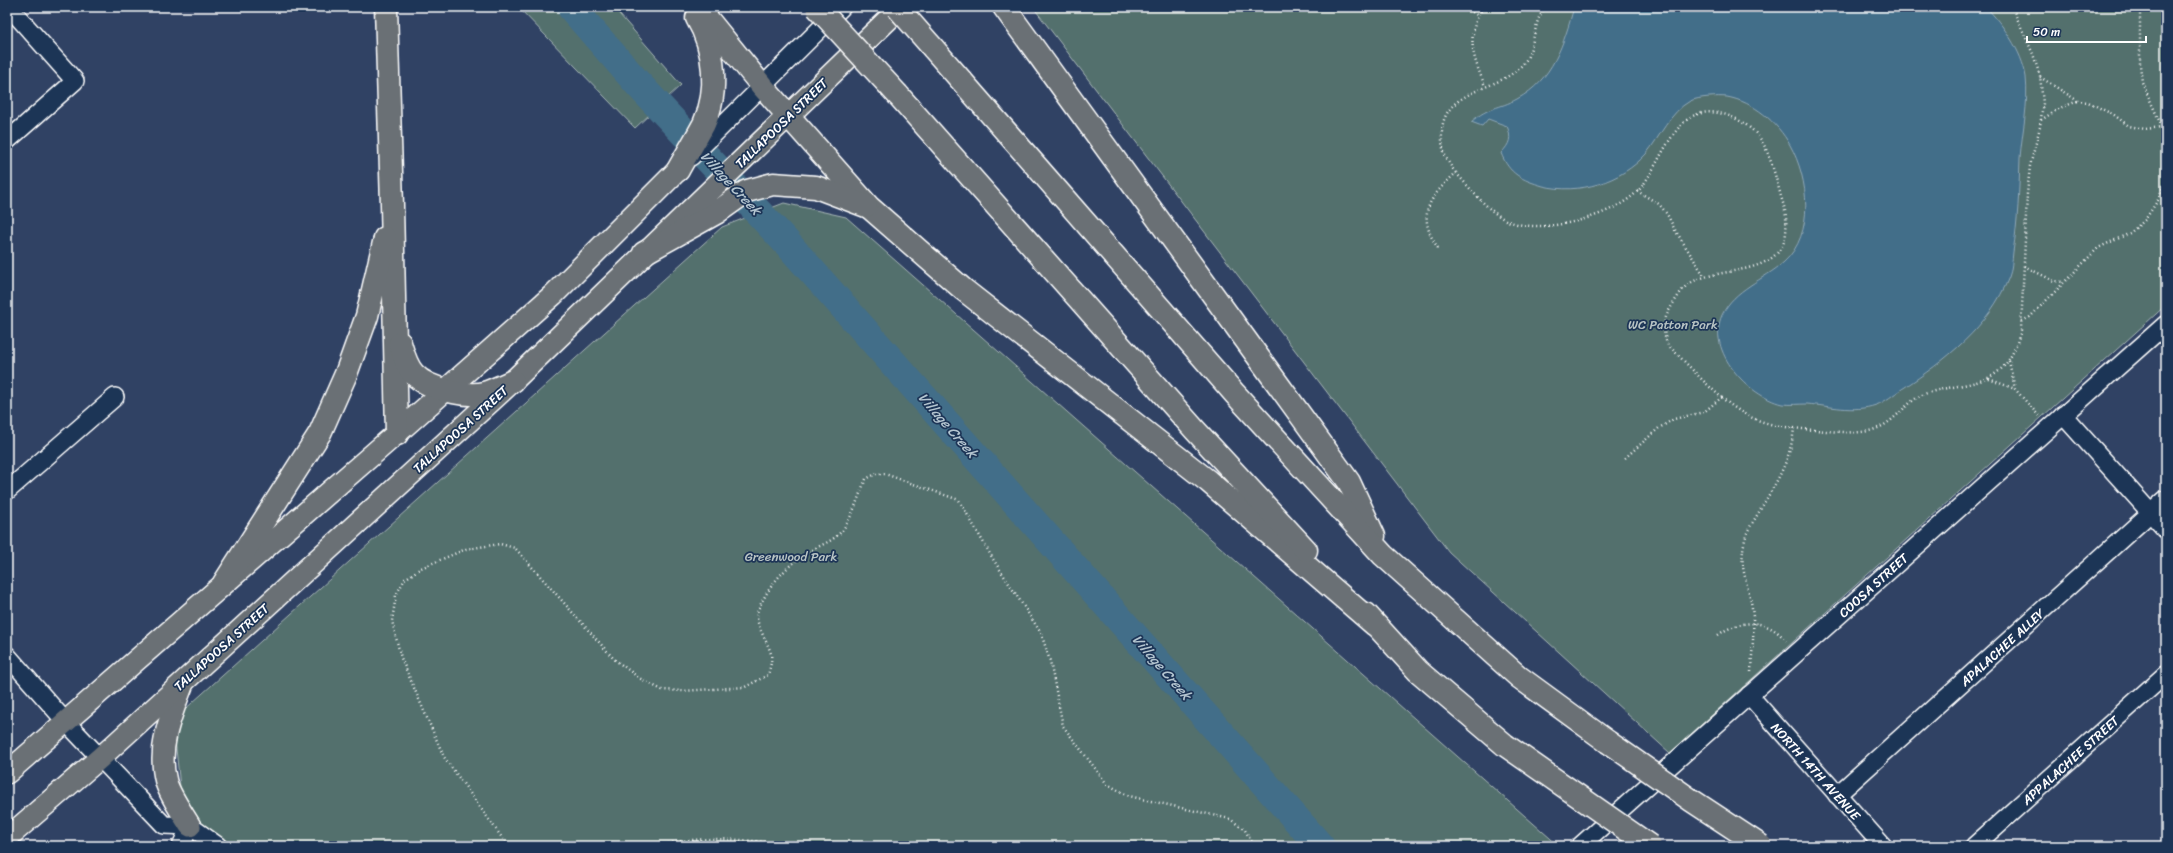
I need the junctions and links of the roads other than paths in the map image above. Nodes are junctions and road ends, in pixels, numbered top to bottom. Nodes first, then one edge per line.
1 (9, 7) edge
2 (386, 7) edge
3 (690, 7) edge
4 (698, 7) edge
5 (817, 7) edge
6 (842, 7) edge
7 (897, 7) edge
8 (901, 7) edge
9 (1004, 7) edge
10 (762, 86) junction
11 (789, 116) junction
12 (710, 128) junction
13 (7, 141) edge
14 (678, 170) joint
15 (392, 205) junction
16 (710, 205) junction
17 (869, 207) junction
18 (644, 253) joint
19 (395, 320) junction
20 (2166, 324) edge
21 (513, 381) junction
22 (447, 390) junction
23 (115, 397) dead end
24 (2063, 414) junction
25 (397, 434) junction
26 (7, 491) edge
27 (2166, 498) edge
28 (2150, 512) junction
29 (2166, 530) edge
30 (1383, 555) junction
31 (224, 583) junction
32 (1375, 625) junction
33 (7, 655) edge
34 (2166, 674) edge
35 (183, 681) junction
36 (1749, 695) junction
37 (65, 721) junction
38 (100, 758) junction
39 (7, 772) edge
40 (1837, 795) junction
41 (190, 826) junction
42 (7, 838) edge
43 (181, 846) edge
44 (218, 846) edge
45 (1580, 846) edge
46 (1650, 846) edge
47 (1761, 846) edge
48 (1883, 846) edge
49 (1974, 846) edge

1 - 13 street
2 - 15 highway
3 - 12 highway
4 - 10 highway
5 - 32 highway, bridge
6 - 10 street
7 - 30 highway, bridge
8 - 11 main road, TALLAPOOSA STREET
9 - 30 highway
10 - 11 highway
10 - 12 street
11 - 16 main road, TALLAPOOSA STREET
11 - 17 highway
12 - 14 highway
14 - 22 main road
15 - 19 highway
15 - 31 highway
16 - 17 highway
16 - 18 highway
17 - 32 highway
18 - 21 main road, TALLAPOOSA STREET
19 - 22 highway
19 - 25 highway
20 - 24 street, COOSA STREET
21 - 22 highway
21 - 35 main road, TALLAPOOSA STREET
22 - 25 main road
23 - 26 street
24 - 28 street
24 - 36 street, COOSA STREET
25 - 31 main road
27 - 28 street, APALACHEE ALLEY
28 - 29 street
28 - 40 street, APALACHEE ALLEY
30 - 47 highway, bridge
31 - 37 main road
32 - 46 highway, bridge
33 - 37 street
34 - 49 street, APPALACHEE STREET
35 - 38 main road, TALLAPOOSA STREET
35 - 41 main road
36 - 40 street, NORTH 14TH AVENUE
36 - 45 street, COOSA STREET
37 - 38 street
37 - 39 main road
38 - 41 street
38 - 42 main road, TALLAPOOSA STREET
40 - 48 street, NORTH 14TH AVENUE
41 - 43 street
41 - 44 street

